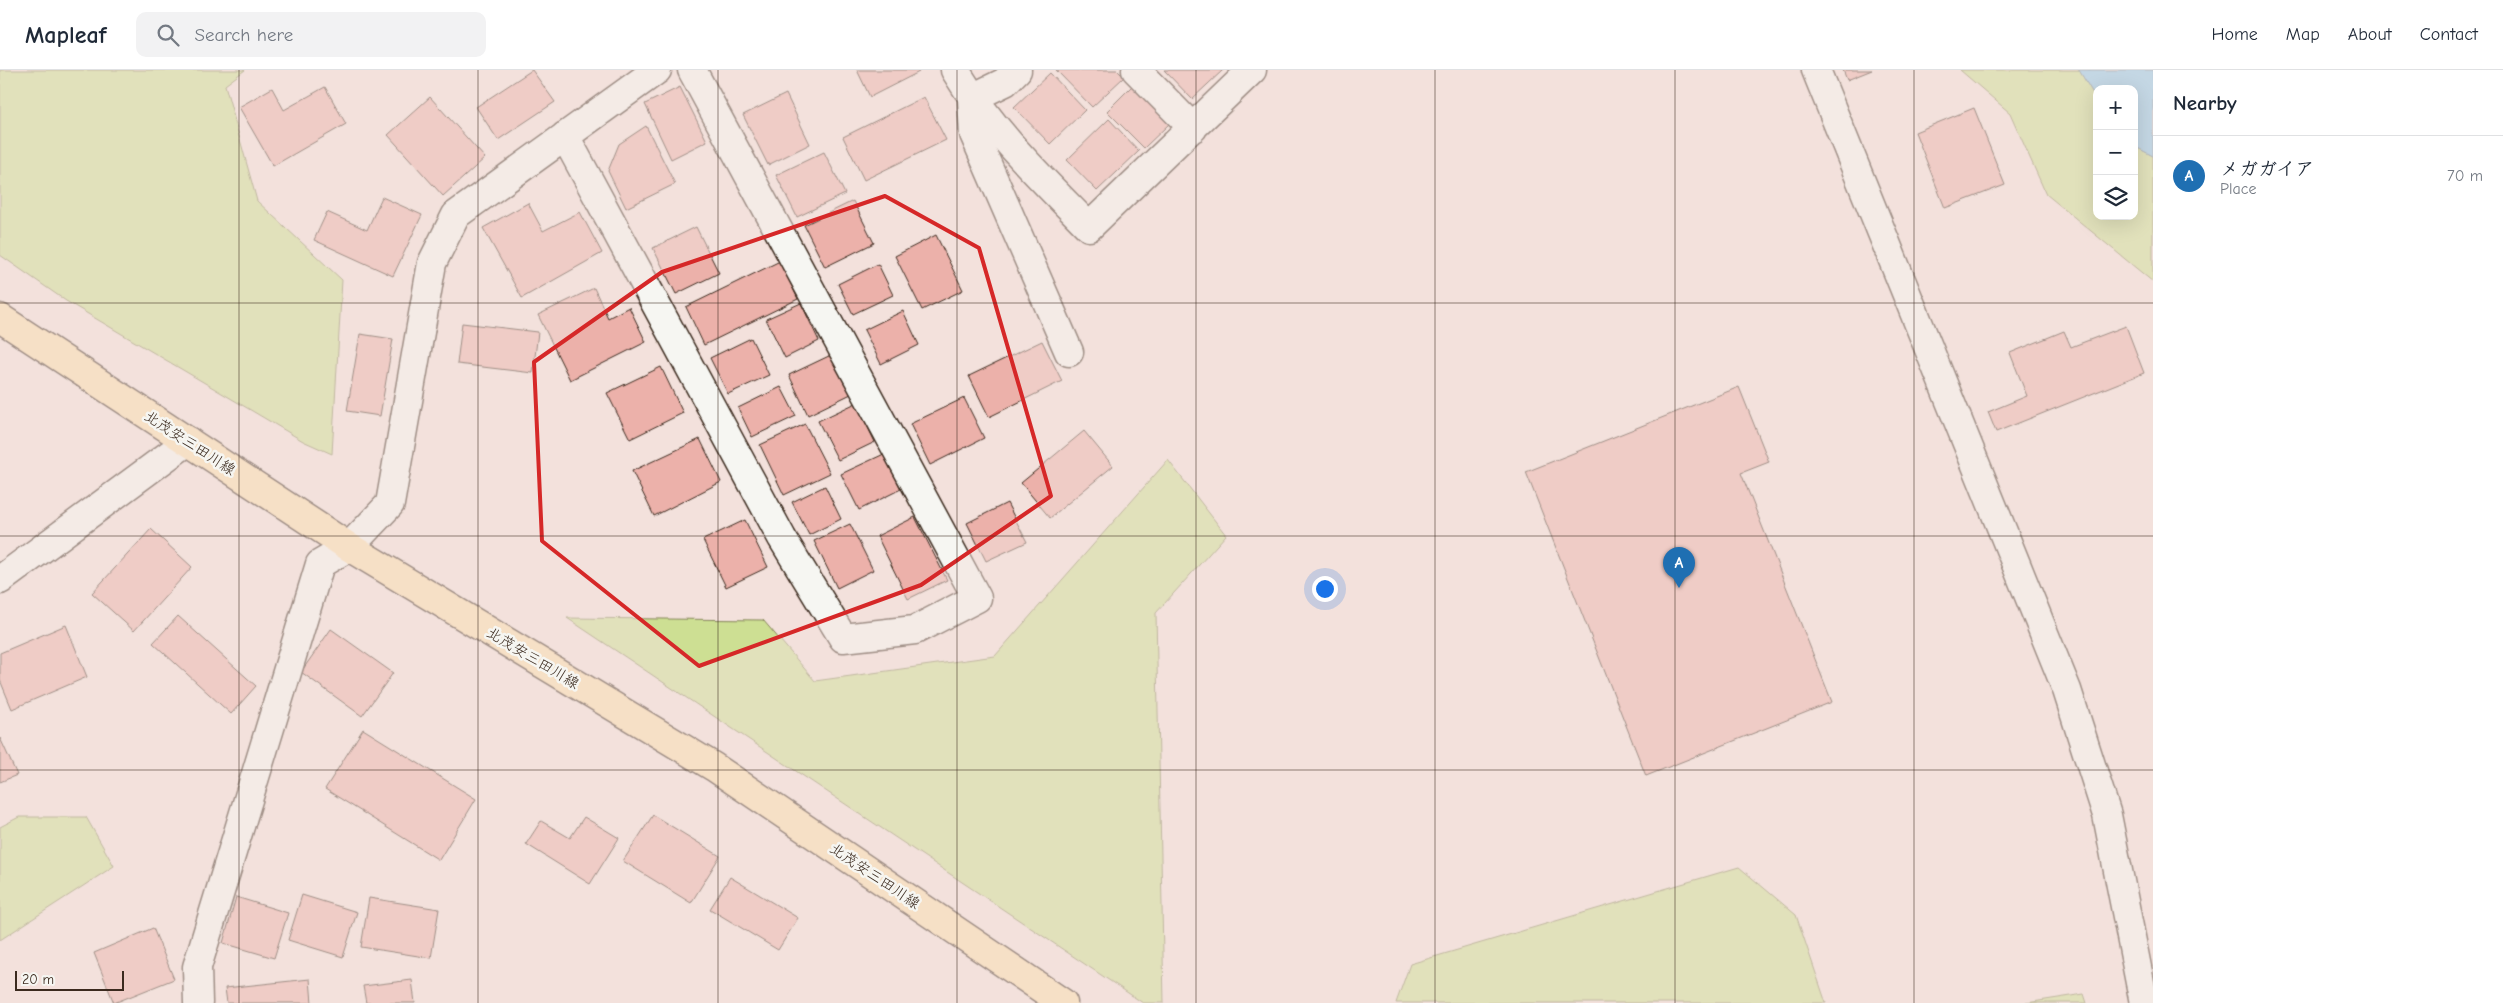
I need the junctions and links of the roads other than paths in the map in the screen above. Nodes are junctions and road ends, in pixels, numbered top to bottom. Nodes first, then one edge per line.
1 (657, 70) edge
2 (692, 70) edge
3 (955, 70) edge
4 (1017, 70) edge
5 (1136, 70) edge
6 (1252, 70) edge
7 (1816, 70) edge
8 (972, 98) junction
9 (1192, 128) junction
10 (565, 136) junction
11 (0, 318) edge
12 (1069, 352) dead end
13 (188, 441) junction
14 (349, 547) junction
15 (0, 580) edge
16 (198, 1003) edge
17 (1063, 1003) edge
18 (2144, 1003) edge

1 - 10 street
2 - 10 street
3 - 8 street
4 - 8 street
5 - 9 street
6 - 9 street
7 - 18 street
8 - 9 street
8 - 12 street
10 - 14 street
11 - 13 main road, 北茂安三田川線
13 - 14 main road, 北茂安三田川線
13 - 15 street
14 - 16 street
14 - 17 main road, 北茂安三田川線

